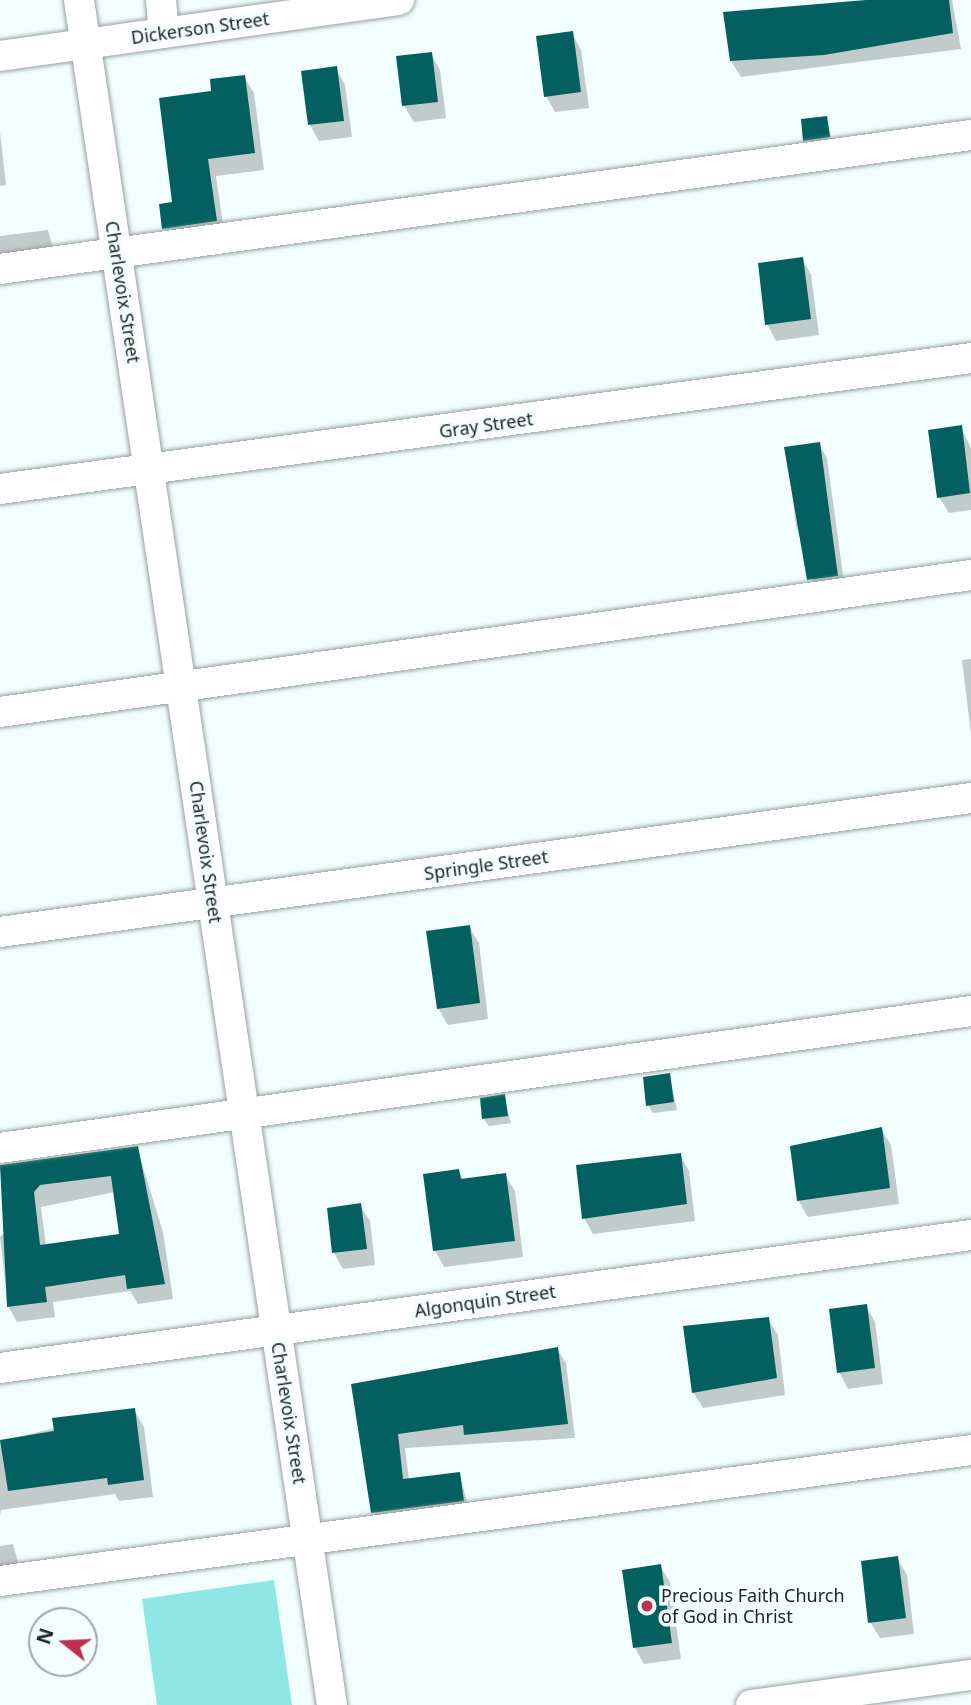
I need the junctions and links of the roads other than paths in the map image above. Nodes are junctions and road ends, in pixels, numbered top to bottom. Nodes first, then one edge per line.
1 (79, 0) edge
2 (161, 0) edge
3 (399, 0) edge
4 (164, 33) junction
5 (86, 44) junction
6 (0, 56) edge
7 (971, 135) edge
8 (117, 253) junction
9 (0, 270) edge
10 (971, 358) edge
11 (151, 470) junction
12 (0, 489) edge
13 (971, 575) edge
14 (182, 689) junction
15 (0, 712) edge
16 (971, 798) edge
17 (213, 903) junction
18 (0, 932) edge
19 (971, 1011) edge
20 (245, 1114) junction
21 (0, 1147) edge
22 (971, 1235) edge
23 (276, 1329) junction
24 (0, 1368) edge
25 (971, 1450) edge
26 (308, 1540) junction
27 (0, 1581) edge
28 (971, 1675) edge
29 (332, 1705) edge
30 (751, 1705) edge

1 - 5 street, Charlevoix Street
2 - 4 street
3 - 4 street, Dickerson Street
4 - 5 street, Dickerson Street
5 - 6 street, Dickerson Street
5 - 8 street, Charlevoix Street
7 - 8 street
8 - 9 street
8 - 11 street, Charlevoix Street
10 - 11 street, Gray Street
11 - 12 street, Gray Street
11 - 14 street, Charlevoix Street
13 - 14 street
14 - 15 street
14 - 17 street, Charlevoix Street
16 - 17 street, Springle Street
17 - 18 street, Springle Street
17 - 20 street, Charlevoix Street
19 - 20 street
20 - 21 street
20 - 23 street, Charlevoix Street
22 - 23 street, Algonquin Street
23 - 24 street, Algonquin Street
23 - 26 street, Charlevoix Street
25 - 26 street
26 - 27 street
26 - 29 street, Charlevoix Street
28 - 30 street

